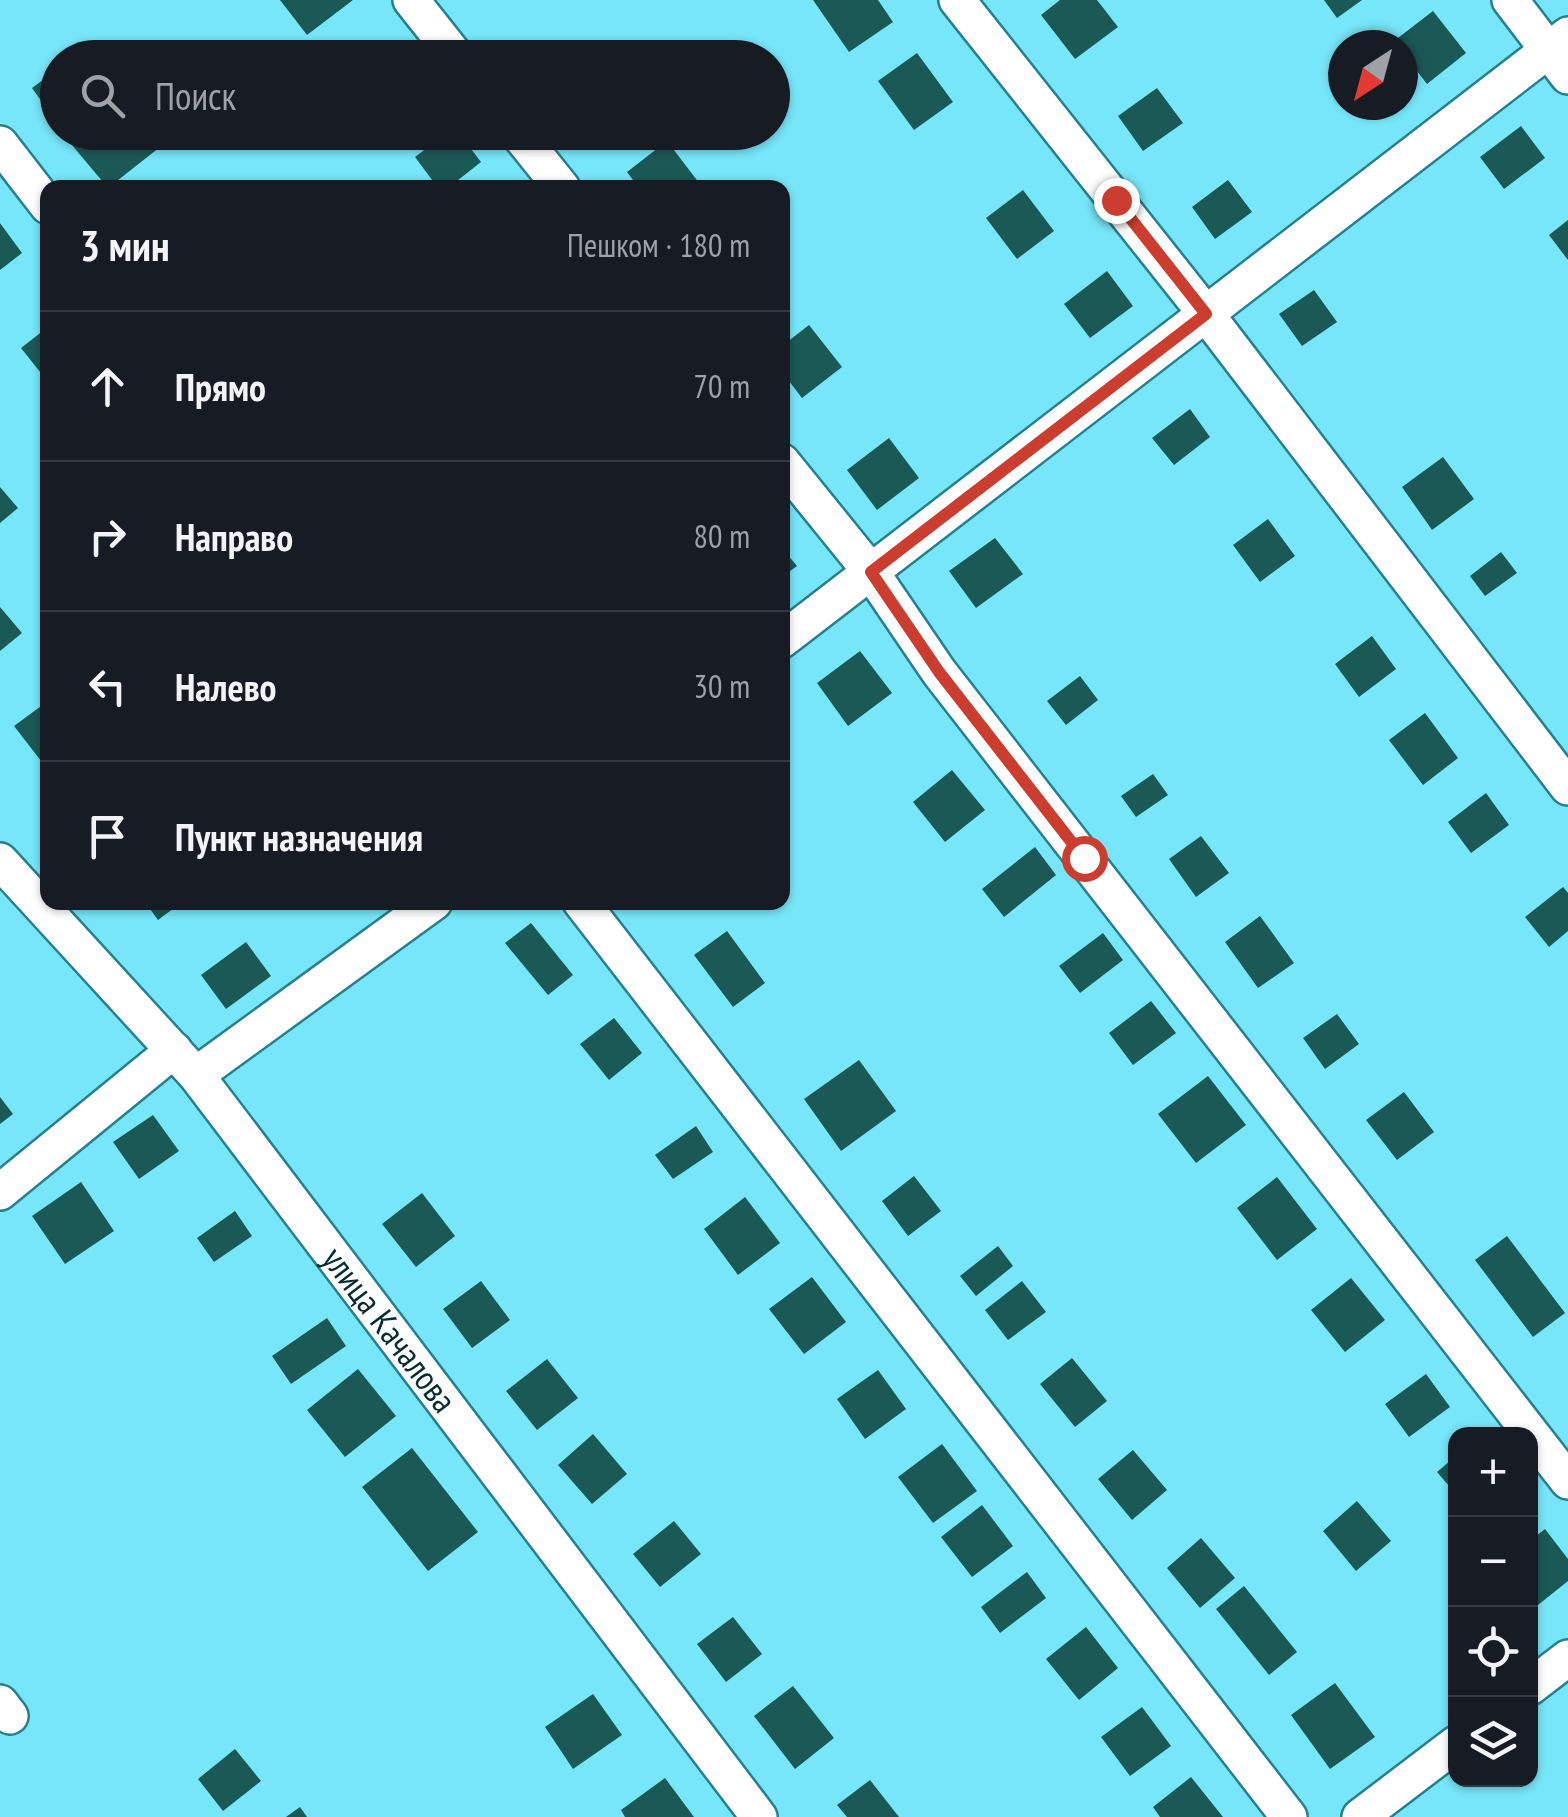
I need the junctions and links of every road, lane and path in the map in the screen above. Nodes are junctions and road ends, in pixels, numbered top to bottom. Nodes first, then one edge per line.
1 (411, 0) edge
2 (957, 0) edge
3 (1510, 0) edge
4 (443, 40) edge
5 (1562, 54) edge
6 (0, 144) edge
7 (531, 150) edge
8 (556, 180) edge
9 (40, 196) edge
10 (1206, 314) junction
11 (790, 472) edge
12 (871, 572) junction
13 (790, 634) edge
14 (1568, 787) edge
15 (0, 861) edge
16 (40, 905) edge
17 (45, 910) edge
18 (422, 910) edge
19 (587, 910) edge
20 (185, 1063) junction
21 (0, 1192) edge
22 (1568, 1481) edge
23 (1568, 1658) edge
24 (1538, 1681) edge
25 (1448, 1750) edge
26 (759, 1817) edge
27 (1288, 1817) edge
28 (1360, 1817) edge

1 - 4 street
2 - 10 street
3 - 5 street
5 - 10 street
6 - 9 street
7 - 8 street
10 - 12 street
10 - 14 street
11 - 12 street
12 - 13 street
12 - 22 street
15 - 16 street, улица Качалова
17 - 20 street, улица Качалова
18 - 20 street
19 - 27 street
20 - 21 street
20 - 26 street, улица Качалова
23 - 24 street
25 - 28 street

